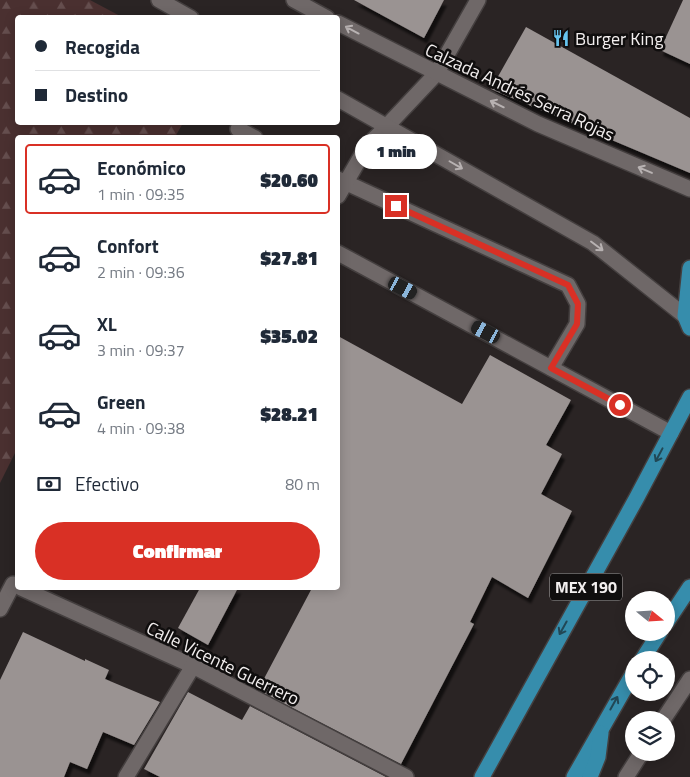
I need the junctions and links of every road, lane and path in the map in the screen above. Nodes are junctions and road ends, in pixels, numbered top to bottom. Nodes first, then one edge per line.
1 (159, 0) edge
2 (294, 0) edge
3 (478, 0) edge
4 (186, 15) edge
5 (322, 15) edge
6 (340, 24) edge
7 (436, 74) junction
8 (340, 100) edge
9 (387, 126) junction
10 (238, 129) dead end
11 (249, 135) edge
12 (340, 186) edge
13 (690, 188) edge
14 (340, 254) edge
15 (690, 268) edge
16 (688, 322) edge
17 (551, 368) junction
18 (690, 397) edge
19 (671, 432) junction
20 (13, 584) edge
21 (690, 588) edge
22 (26, 590) edge
23 (0, 608) edge
24 (675, 610) edge
25 (194, 666) junction
26 (690, 680) edge
27 (625, 687) edge
28 (669, 711) edge
29 (602, 726) junction
30 (636, 761) edge
31 (126, 777) edge
32 (406, 777) edge
33 (482, 777) edge
34 (574, 777) edge
35 (590, 777) edge
36 (626, 777) edge

1 - 4 main road
2 - 5 main road
3 - 7 main road
7 -> 6 main road, Calzada Andrés Serra Rojas
7 - 9 main road
13 -> 7 main road, Calzada Andrés Serra Rojas
8 - 9 main road
9 - 12 main road
9 -> 16 main road
10 - 11 main road
12 - 17 main road
14 - 17 main road
15 - 16 main road
17 - 19 main road
18 - 19 main road, MEX 190
19 -> 33 main road, MEX 190
20 - 23 main road
21 - 24 main road
22 - 25 main road, Calle Vicente Guerrero
25 - 31 main road
25 - 32 main road, Calle Vicente Guerrero
26 - 28 main road
29 -> 27 main road
29 - 34 main road
29 - 35 main road
30 - 36 main road

